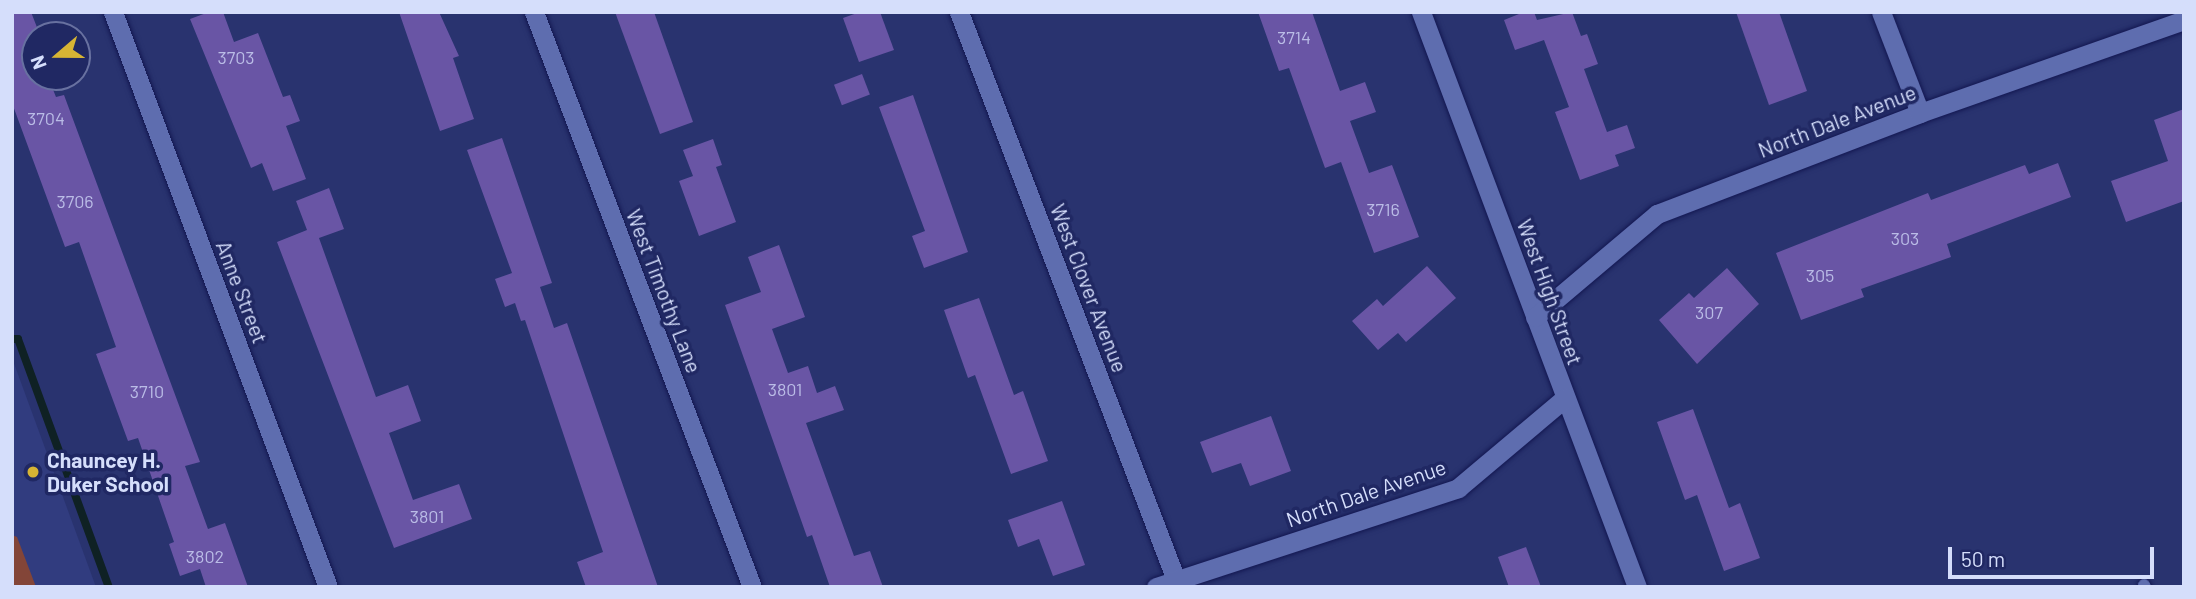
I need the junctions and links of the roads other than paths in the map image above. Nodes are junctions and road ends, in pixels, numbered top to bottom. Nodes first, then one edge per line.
1 (113, 12) edge
2 (534, 12) edge
3 (960, 12) edge
4 (1421, 12) edge
5 (1881, 12) edge
6 (2184, 20) edge
7 (1920, 113) junction
8 (1535, 317) junction
9 (1564, 398) junction
10 (1175, 580) junction
11 (328, 587) edge
12 (752, 587) edge
13 (1156, 587) edge
14 (1637, 587) edge

1 - 11 street, Anne Street
2 - 12 street, West Timothy Lane
3 - 10 street, West Clover Avenue
4 - 8 street, West High Street
5 - 7 street
6 - 7 street, North Dale Avenue
7 - 8 street, North Dale Avenue
8 - 9 street, West High Street
9 - 10 street, North Dale Avenue
9 - 14 street, West High Street
10 - 13 street, North Dale Avenue

